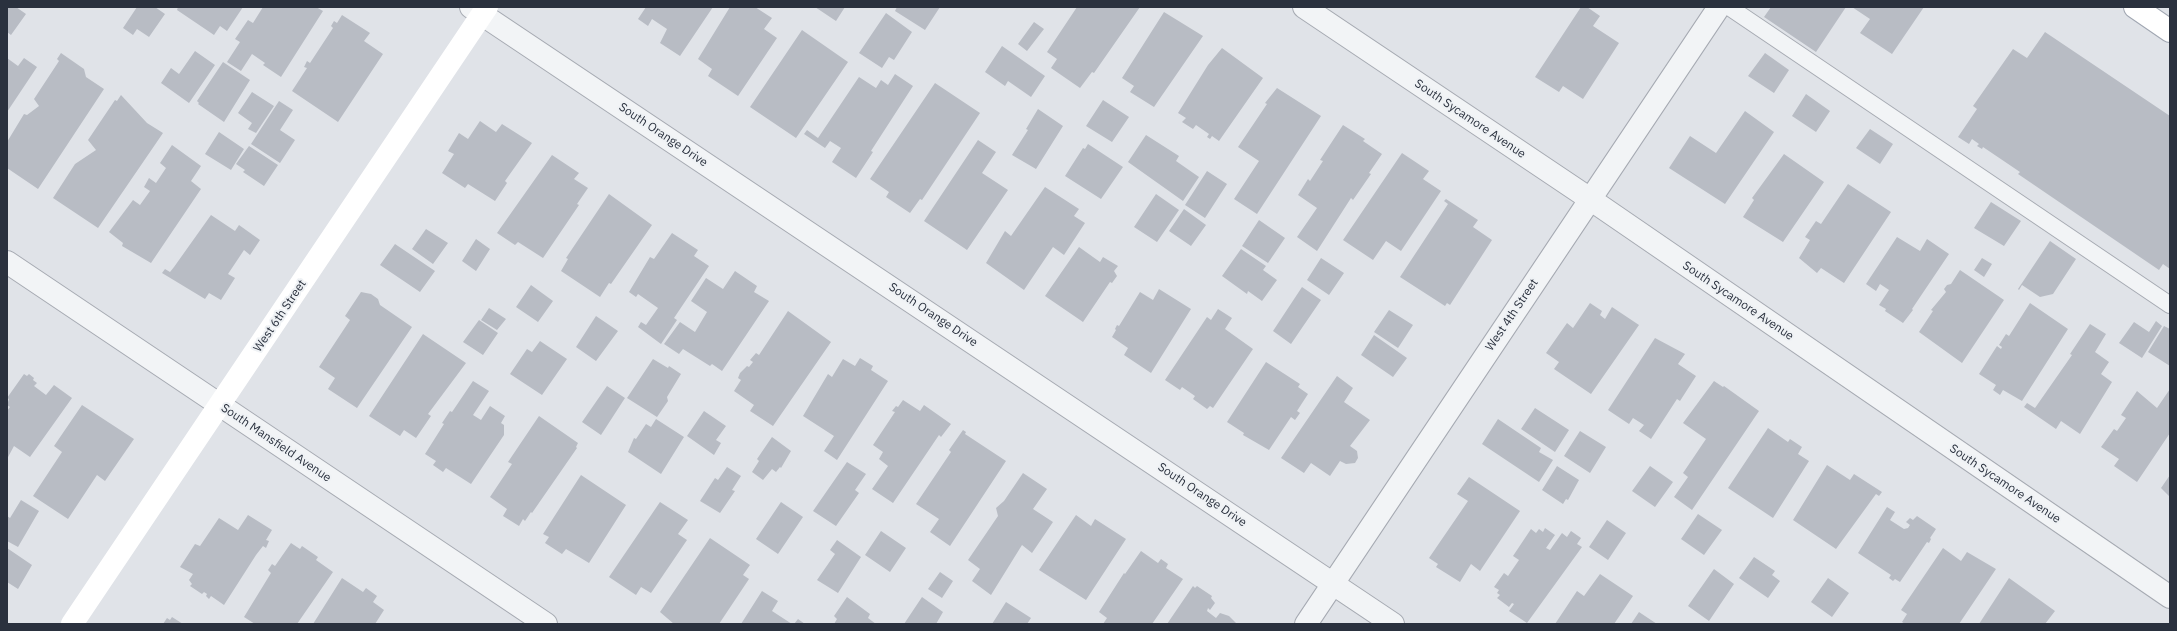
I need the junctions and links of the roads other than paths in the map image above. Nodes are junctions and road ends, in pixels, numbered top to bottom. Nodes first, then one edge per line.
1 (1304, 7) edge
2 (1719, 7) edge
3 (1729, 7) edge
4 (2139, 8) edge
5 (480, 9) edge
6 (2170, 31) edge
7 (1590, 199) junction
8 (7, 262) edge
9 (2170, 305) edge
10 (220, 405) junction
11 (1333, 582) junction
12 (2170, 597) edge
13 (72, 624) edge
14 (546, 624) edge
15 (1306, 624) edge
16 (1393, 624) edge

1 - 7 street, South Sycamore Avenue
2 - 7 street, West 4th Street
3 - 9 lane
4 - 6 main road
5 - 10 main road, West 6th Street
5 - 11 street, South Orange Drive
7 - 11 street, West 4th Street
7 - 12 street, South Sycamore Avenue
8 - 10 street, South Mansfield Avenue
10 - 13 main road, West 6th Street
10 - 14 street, South Mansfield Avenue
11 - 15 street, West 4th Street
11 - 16 street, South Orange Drive

